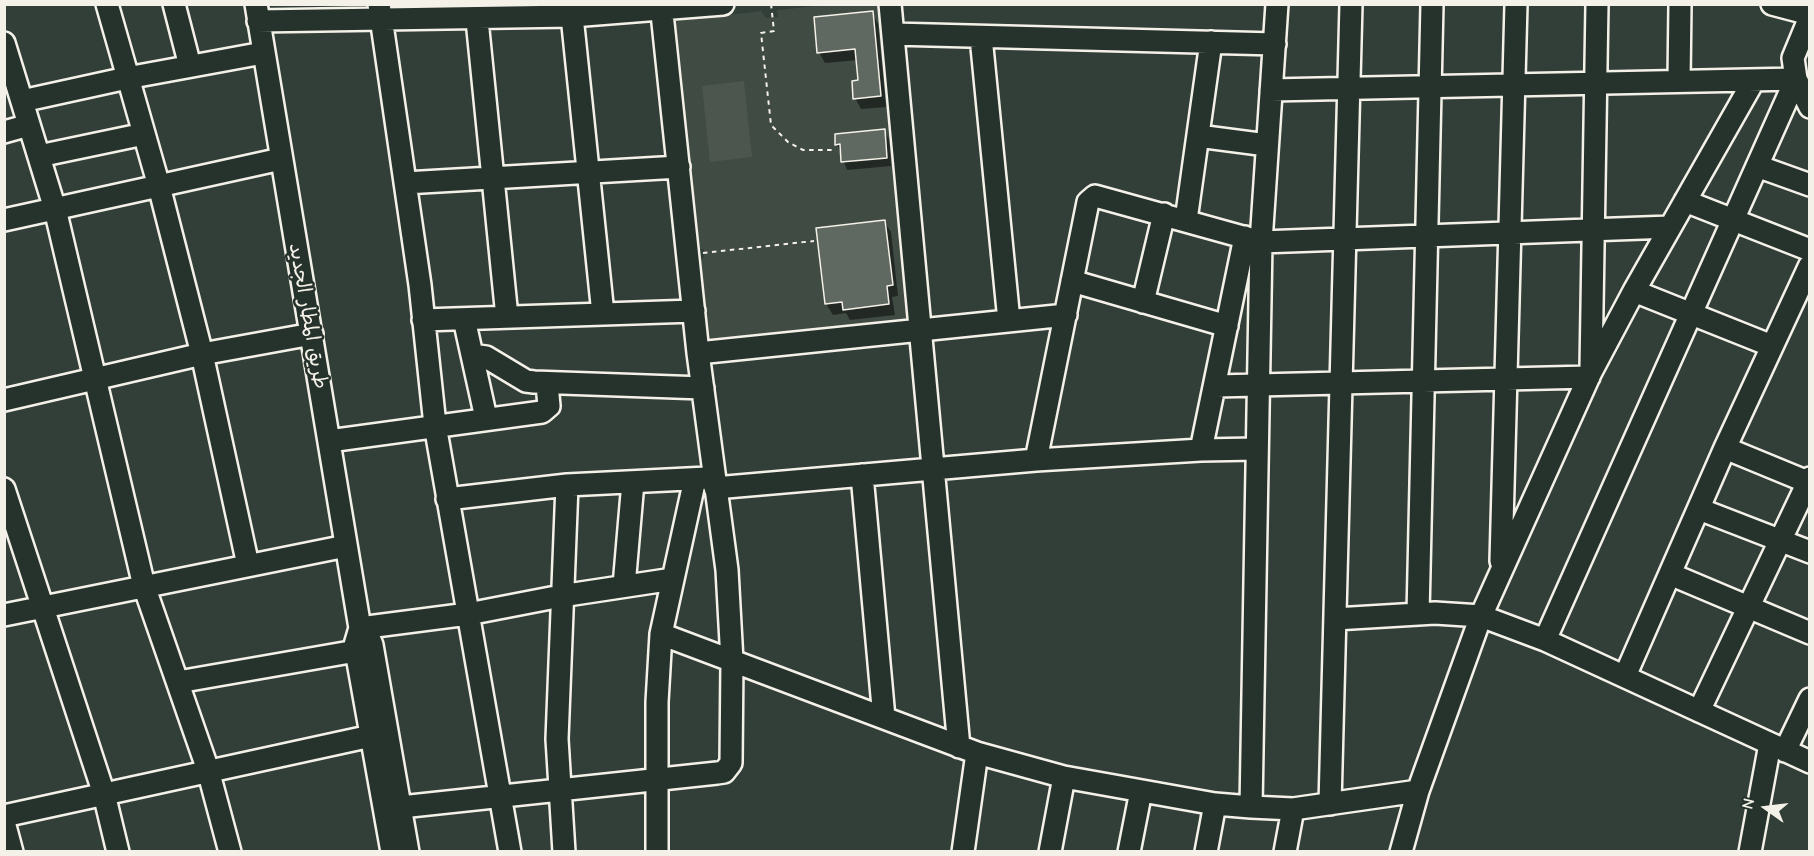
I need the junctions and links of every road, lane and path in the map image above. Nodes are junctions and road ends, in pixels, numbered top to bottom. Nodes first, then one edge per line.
1 (107, 4) edge
2 (174, 4) edge
3 (723, 4) edge
4 (771, 4) edge
5 (890, 4) edge
6 (1277, 4) edge
7 (1351, 4) edge
8 (1432, 4) edge
9 (1516, 4) edge
10 (1597, 4) edge
11 (1680, 4) edge
12 (1772, 4) edge
13 (662, 8) edge
14 (513, 11) edge
15 (257, 13) edge
16 (379, 13) edge
17 (1809, 15) edge
18 (572, 16) junction
19 (477, 20) junction
20 (893, 34) junction
21 (981, 37) junction
22 (1211, 42) junction
23 (4, 43) edge
24 (1275, 44) junction
25 (263, 53) junction
26 (190, 66) junction
27 (127, 78) junction
28 (1797, 79) junction
29 (1754, 80) junction
30 (1679, 81) junction
31 (1596, 83) junction
32 (1514, 85) junction
33 (1431, 86) junction
34 (1349, 88) junction
35 (1271, 90) junction
36 (22, 101) junction
37 (1809, 106) edge
38 (29, 125) junction
39 (4, 132) edge
40 (144, 134) junction
41 (1198, 136) junction
42 (1267, 145) junction
43 (833, 150) dead end
44 (39, 156) junction
45 (281, 159) junction
46 (1757, 165) junction
47 (679, 167) junction
48 (588, 172) junction
49 (494, 178) junction
50 (405, 183) junction
51 (1809, 185) edge
52 (159, 186) junction
53 (1685, 201) junction
54 (55, 209) junction
55 (1164, 214) junction
56 (4, 220) edge
57 (1186, 220) junction
58 (1733, 220) junction
59 (1670, 227) junction
60 (1593, 230) junction
61 (1509, 233) junction
62 (1428, 236) junction
63 (1345, 239) junction
64 (1253, 240) junction
65 (814, 241) dead end
66 (1809, 250) edge
67 (687, 255) junction
68 (1809, 265) edge
69 (1072, 281) junction
70 (1634, 291) junction
71 (1143, 302) junction
72 (693, 311) junction
73 (603, 314) junction
74 (1065, 315) junction
75 (1690, 315) junction
76 (507, 317) junction
77 (464, 319) junction
78 (423, 320) junction
79 (1008, 321) junction
80 (1227, 326) junction
81 (920, 331) junction
82 (312, 334) junction
83 (1772, 346) junction
84 (698, 352) junction
85 (202, 354) junction
86 (472, 356) junction
87 (1590, 375) junction
88 (94, 380) junction
89 (1505, 380) junction
90 (1425, 381) junction
91 (1342, 383) junction
92 (547, 384) junction
93 (1257, 385) junction
94 (1216, 386) junction
95 (703, 388) junction
96 (4, 400) edge
97 (486, 418) junction
98 (435, 425) junction
99 (329, 441) junction
100 (1725, 448) junction
101 (1256, 449) junction
102 (1201, 450) junction
103 (1036, 460) junction
104 (933, 469) junction
105 (862, 475) junction
106 (708, 481) junction
107 (1809, 481) edge
108 (633, 482) junction
109 (567, 485) junction
110 (4, 489) edge
111 (447, 498) junction
112 (1699, 509) junction
113 (1780, 540) junction
114 (346, 546) junction
115 (1809, 552) edge
116 (248, 565) junction
117 (1501, 570) junction
118 (1670, 574) junction
119 (673, 579) junction
120 (144, 586) junction
121 (624, 586) junction
122 (561, 596) junction
123 (44, 606) junction
124 (1748, 608) junction
125 (468, 614) junction
126 (1418, 614) junction
127 (4, 615) edge
128 (1481, 616) junction
129 (1335, 619) junction
130 (360, 628) junction
131 (1809, 633) edge
132 (662, 634) junction
133 (1545, 640) junction
134 (356, 651) junction
135 (732, 661) junction
136 (1625, 676) junction
137 (178, 682) junction
138 (1809, 699) edge
139 (1699, 711) junction
140 (884, 718) junction
141 (371, 736) junction
142 (1777, 747) junction
143 (968, 750) junction
144 (1809, 762) edge
145 (208, 770) junction
146 (1064, 777) junction
147 (656, 779) junction
148 (558, 790) junction
149 (1418, 791) junction
150 (1141, 792) junction
151 (104, 794) junction
152 (500, 795) junction
153 (1215, 804) junction
154 (1330, 804) junction
155 (401, 807) junction
156 (1251, 807) junction
157 (1293, 809) junction
158 (4, 816) edge
159 (4, 822) edge
160 (12, 852) edge
161 (118, 852) edge
162 (230, 852) edge
163 (392, 852) edge
164 (408, 852) edge
165 (510, 852) edge
166 (564, 852) edge
167 (657, 852) edge
168 (963, 852) edge
169 (1050, 852) edge
170 (1129, 852) edge
171 (1206, 852) edge
172 (1285, 852) edge
173 (1401, 852) edge
174 (1750, 852) edge

1 - 27 street
2 - 26 street
3 - 13 street
4 - 43 path
5 - 20 street
6 - 24 street
7 - 34 street
8 - 33 street
9 - 32 street
10 - 31 street
11 - 30 street
12 - 17 street
13 - 18 street
13 - 47 street
14 - 18 street
14 - 19 street
15 - 16 street
15 - 25 street, طريق المطار الجديد
16 - 19 street
16 - 50 street
17 - 28 street
18 - 48 street
19 - 49 street
20 - 21 street
20 - 81 street
21 - 22 street
21 - 79 street
22 - 24 street
22 - 41 street
23 - 36 street
24 - 35 street
25 - 26 street
25 - 45 street, طريق المطار الجديد
26 - 27 street
27 - 36 street
27 - 40 street
28 - 29 street
28 - 37 street
28 - 46 street
29 - 30 street
29 - 53 street
30 - 31 street
31 - 32 street
31 - 60 street
32 - 33 street
32 - 61 street
33 - 34 street
33 - 62 street
34 - 35 street
34 - 63 street
35 - 42 street
36 - 38 street
38 - 39 street
38 - 44 street
40 - 44 street
40 - 52 street
41 - 42 street
41 - 57 street
42 - 64 street
44 - 54 street
45 - 52 street
45 - 82 street, طريق المطار الجديد
46 - 51 street
46 - 58 street
47 - 48 street
47 - 67 street
48 - 49 street
48 - 73 street
49 - 50 street
49 - 76 street
50 - 78 street
52 - 54 street
52 - 85 street
53 - 58 street
53 - 59 street
54 - 56 street
54 - 88 street
55 - 57 street
55 - 69 street
55 - 71 street
57 - 64 street
58 - 66 street
58 - 75 street
59 - 60 street
59 - 70 street
60 - 61 street
60 - 87 street
61 - 62 street
61 - 89 street
62 - 63 street
62 - 90 street
63 - 64 street
63 - 91 street
64 - 80 street
64 - 93 street
65 - 67 path
67 - 72 street
68 - 83 street
69 - 71 street
69 - 74 street
70 - 75 street
70 - 87 street
71 - 80 street
72 - 73 street
72 - 84 street
73 - 76 street
74 - 79 street
74 - 103 street
75 - 83 street
75 - 133 street
76 - 77 street
77 - 78 street
77 - 86 street
78 - 98 street
79 - 81 street
80 - 94 street
81 - 84 street
81 - 104 street
82 - 85 street
82 - 99 street, طريق المطار الجديد
83 - 100 street
84 - 95 street
85 - 88 street
85 - 116 street
86 - 92 street
86 - 97 street
87 - 89 street
87 - 117 street
88 - 96 street
88 - 120 street
89 - 90 street
89 - 117 street
90 - 91 street
90 - 126 street
91 - 93 street
91 - 129 street
92 - 95 street
92 - 97 street
93 - 94 street
93 - 101 street
94 - 102 street
95 - 106 street
97 - 98 street
98 - 99 street
98 - 111 street
99 - 114 street, طريق المطار الجديد
100 - 107 street
100 - 112 street
101 - 102 street
101 - 156 street
102 - 103 street
103 - 104 street
104 - 105 street
104 - 143 street
105 - 106 street
105 - 140 street
106 - 108 street
106 - 119 street
106 - 135 street
107 - 113 street
108 - 109 street
108 - 121 street
109 - 111 street
109 - 122 street
110 - 123 street
111 - 125 street
112 - 113 street
112 - 118 street
113 - 115 street
113 - 124 street
114 - 116 street
114 - 130 street, طريق المطار الجديد
116 - 120 street
117 - 128 street
118 - 124 street
118 - 136 street
119 - 121 street
119 - 132 street
120 - 123 street
120 - 137 street
121 - 122 street
122 - 125 street
122 - 148 street
123 - 127 street
123 - 151 street
124 - 131 street
124 - 139 street
125 - 130 street
125 - 152 street
126 - 128 street
126 - 129 street
128 - 133 street
128 - 149 street
129 - 154 street
130 - 134 street, طريق المطار الجديد
130 - 155 street, طريق المطار الجديد
132 - 135 street
132 - 147 street
133 - 136 street
134 - 137 street
134 - 141 street, طريق المطار الجديد
135 - 140 street
135 - 147 street
136 - 139 street
137 - 145 street
138 - 142 street
139 - 142 street
140 - 143 street
141 - 145 street
141 - 163 street, طريق المطار الجديد
142 - 144 street
142 - 174 street
143 - 146 street
143 - 168 street
145 - 151 street
145 - 162 street
146 - 150 street
146 - 169 street
147 - 148 street
147 - 167 street
148 - 152 street
148 - 166 street
149 - 154 street
149 - 173 street
150 - 153 street
150 - 170 street
151 - 158 street
151 - 161 street
152 - 155 street
152 - 165 street
153 - 156 street
153 - 171 street
154 - 157 street
155 - 164 street, طريق المطار الجديد
156 - 157 street
157 - 172 street
159 - 160 street

